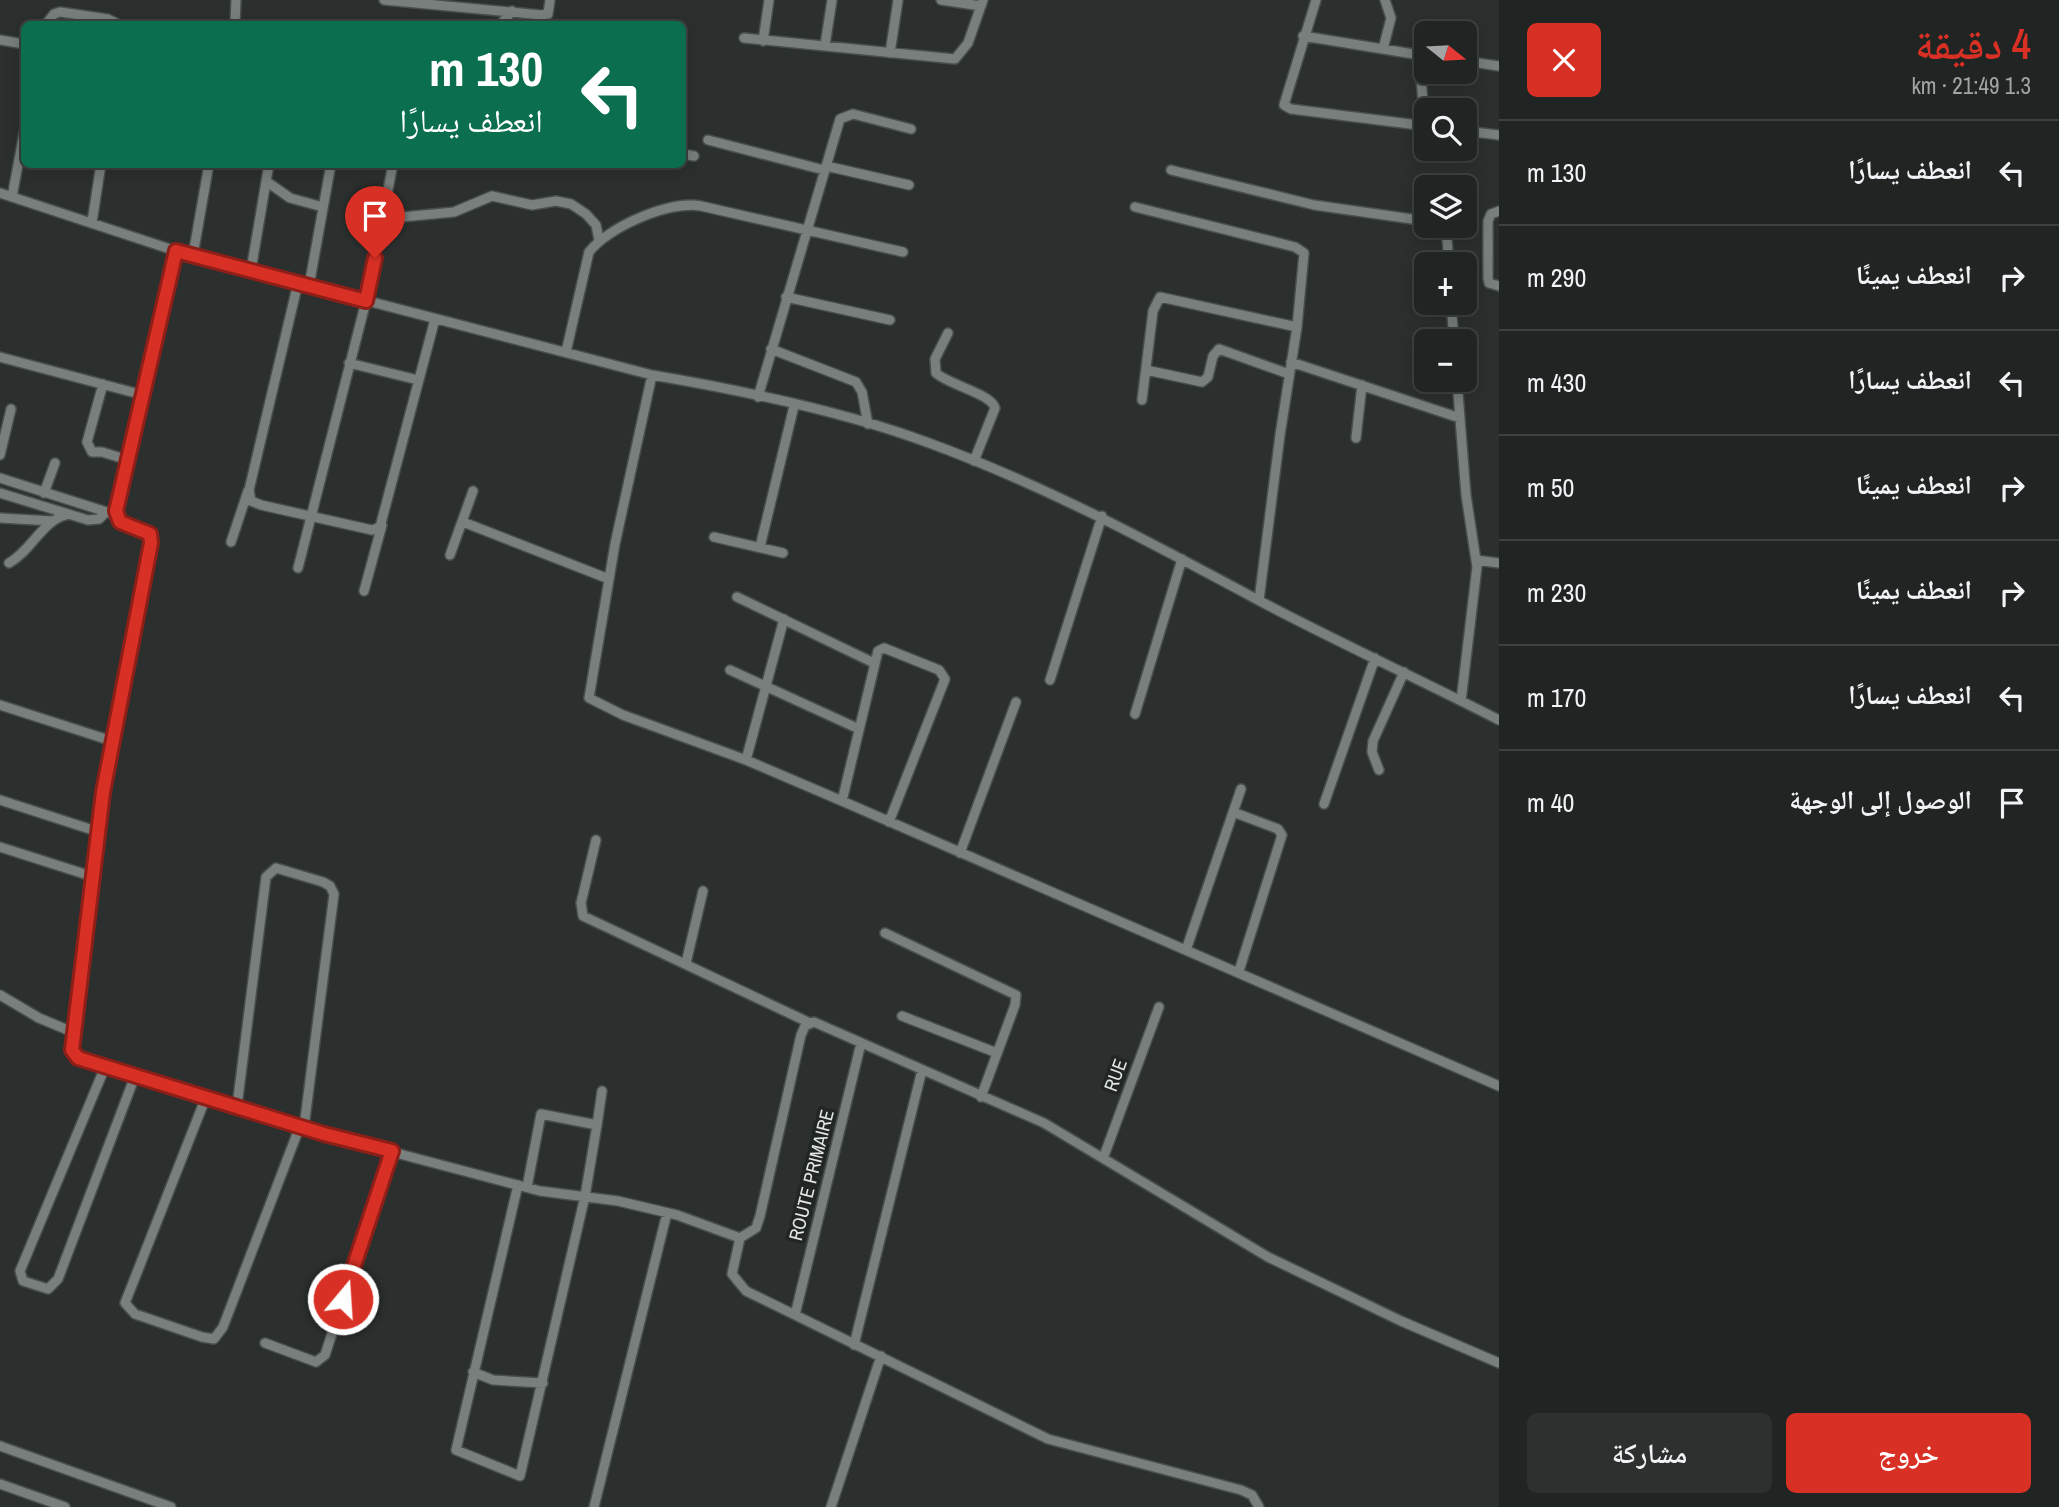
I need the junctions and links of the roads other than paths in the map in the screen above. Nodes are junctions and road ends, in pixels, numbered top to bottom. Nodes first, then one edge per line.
1 (62, 0) edge
2 (236, 0) edge
3 (384, 0) edge
4 (550, 0) edge
5 (769, 0) edge
6 (832, 0) edge
7 (898, 0) edge
8 (941, 0) edge
9 (1316, 0) edge
10 (1385, 0) edge
11 (982, 3) edge
12 (512, 11) junction
13 (60, 12) junction
14 (48, 21) edge
15 (112, 21) edge
16 (235, 21) edge
17 (504, 21) edge
18 (1303, 36) junction
19 (744, 38) dead end
20 (0, 40) edge
21 (763, 41) junction
22 (21, 44) edge
23 (825, 45) junction
24 (1383, 49) junction
25 (890, 53) junction
26 (1414, 54) edge
27 (1477, 63) edge
28 (1499, 66) edge
29 (1414, 125) edge
30 (911, 129) dead end
31 (1477, 132) edge
32 (1499, 135) edge
33 (708, 140) dead end
34 (21, 149) edge
35 (686, 155) edge
36 (694, 156) dead end
37 (100, 168) edge
38 (208, 168) edge
39 (269, 168) edge
40 (330, 168) edge
41 (392, 168) edge
42 (825, 168) junction
43 (1171, 170) dead end
44 (267, 181) junction
45 (909, 186) dead end
46 (0, 193) edge
47 (12, 197) junction
48 (323, 207) junction
49 (1135, 207) dead end
50 (1499, 211) edge
51 (383, 214) junction
52 (1414, 219) edge
53 (92, 222) junction
54 (807, 229) junction
55 (599, 240) junction
56 (176, 251) junction
57 (903, 252) dead end
58 (193, 255) junction
59 (251, 270) junction
60 (298, 283) junction
61 (309, 286) junction
62 (1499, 286) edge
63 (786, 297) junction
64 (366, 301) junction
65 (435, 318) junction
66 (890, 320) dead end
67 (1297, 327) junction
68 (948, 333) dead end
69 (771, 349) junction
70 (566, 352) junction
71 (0, 356) edge
72 (1291, 362) junction
73 (349, 363) junction
74 (1146, 370) junction
75 (1289, 374) junction
76 (652, 376) junction
77 (418, 380) junction
78 (103, 384) junction
79 (1362, 385) junction
80 (1458, 392) edge
81 (143, 395) junction
82 (758, 397) junction
83 (1142, 400) dead end
84 (794, 406) junction
85 (11, 409) dead end
86 (1460, 418) junction
87 (868, 424) junction
88 (1356, 438) dead end
89 (0, 455) edge
90 (128, 460) junction
91 (974, 461) junction
92 (55, 463) dead end
93 (0, 478) edge
94 (249, 490) junction
95 (473, 491) dead end
96 (0, 493) edge
97 (44, 493) junction
98 (106, 512) junction
99 (68, 514) junction
100 (116, 515) junction
101 (1102, 516) junction
102 (313, 517) junction
103 (0, 518) edge
104 (383, 520) junction
105 (52, 521) junction
106 (463, 522) junction
107 (715, 537) dead end
108 (231, 542) dead end
109 (760, 547) junction
110 (783, 553) dead end
111 (450, 555) dead end
112 (1182, 559) junction
113 (1476, 560) junction
114 (9, 563) dead end
115 (1499, 563) edge
116 (298, 568) dead end
117 (609, 579) junction
118 (364, 592) dead end
119 (737, 597) dead end
120 (1259, 600) junction
121 (784, 619) junction
122 (1375, 658) junction
123 (874, 663) junction
124 (730, 670) dead end
125 (1404, 672) junction
126 (1050, 680) dead end
127 (765, 685) junction
128 (1461, 701) junction
129 (1016, 702) dead end
130 (0, 705) edge
131 (1135, 714) dead end
132 (1499, 720) edge
133 (859, 729) junction
134 (112, 741) junction
135 (746, 760) junction
136 (1379, 770) dead end
137 (1241, 789) dead end
138 (0, 800) edge
139 (842, 801) junction
140 (1324, 804) dead end
141 (1233, 812) junction
142 (889, 822) junction
143 (99, 832) junction
144 (596, 840) dead end
145 (0, 847) edge
146 (960, 853) junction
147 (93, 877) junction
148 (703, 891) dead end
149 (885, 933) dead end
150 (1186, 950) junction
151 (686, 963) junction
152 (1239, 971) junction
153 (0, 995) edge
154 (1159, 1007) dead end
155 (902, 1016) dead end
156 (810, 1023) junction
157 (75, 1033) junction
158 (861, 1043) junction
159 (997, 1053) junction
160 (105, 1067) junction
161 (922, 1070) junction
162 (135, 1076) junction
163 (1499, 1086) edge
164 (602, 1091) dead end
165 (205, 1097) junction
166 (981, 1097) junction
167 (237, 1106) junction
168 (597, 1125) junction
169 (302, 1127) junction
170 (392, 1151) junction
171 (1104, 1156) junction
172 (522, 1186) junction
173 (585, 1196) junction
174 (667, 1213) junction
175 (740, 1238) junction
176 (795, 1315) junction
177 (265, 1343) dead end
178 (854, 1345) junction
179 (881, 1356) junction
180 (1499, 1363) edge
181 (473, 1372) junction
182 (543, 1383) junction
183 (0, 1446) edge
184 (0, 1485) edge
185 (65, 1507) edge
186 (171, 1507) edge
187 (594, 1507) edge
188 (831, 1507) edge
189 (1259, 1507) edge

1 - 13 street
2 - 16 street
3 - 12 street
4 - 12 street
5 - 21 street
6 - 23 street
7 - 25 street
8 - 11 street
9 - 18 street
10 - 24 street
11 - 25 street
12 - 17 street
13 - 14 street
13 - 15 street
18 - 24 street
18 - 29 street
19 - 21 street
20 - 22 street
21 - 23 street
23 - 25 street
24 - 26 street
27 - 28 street
30 - 42 street
31 - 32 street
33 - 42 street
34 - 47 street
35 - 36 street
37 - 53 street
38 - 58 street
39 - 44 street
40 - 48 street
41 - 51 street
42 - 45 street
42 - 54 street
43 - 52 street
44 - 48 street
44 - 59 street
46 - 47 street
47 - 53 street
48 - 61 street
49 - 67 street
50 - 62 street
51 - 55 street
51 - 64 street
53 - 56 street
54 - 55 street
54 - 57 street
54 - 63 street
55 - 70 street
56 - 58 street
56 - 81 street
58 - 59 street
59 - 60 street
60 - 61 street
60 - 94 street
61 - 64 street
63 - 66 street
63 - 69 street
64 - 65 street
64 - 73 street
65 - 70 street
65 - 77 street
67 - 72 street
67 - 74 street
68 - 91 street
69 - 82 street
69 - 87 street
70 - 76 street
71 - 78 street
72 - 75 street
72 - 79 street
73 - 77 street
73 - 102 street
74 - 75 street
74 - 83 street
75 - 120 street
76 - 82 street
76 - 117 street
77 - 104 street
78 - 81 street
78 - 90 street
79 - 86 street
79 - 88 street
80 - 86 street
81 - 90 street
82 - 84 street
84 - 87 street
84 - 109 street
85 - 89 street
86 - 113 street
87 - 91 street
90 - 100 street
91 - 101 street
92 - 97 street
93 - 97 street
94 - 102 street
94 - 108 street
95 - 106 street
96 - 99 street
97 - 98 street
98 - 99 street
98 - 100 street
99 - 105 street
100 - 134 street
101 - 112 street
101 - 126 street
102 - 104 street
102 - 116 street
103 - 105 street
104 - 118 street
105 - 114 street
106 - 111 street
106 - 117 street
107 - 109 street
109 - 110 street
112 - 120 street
112 - 131 street
113 - 115 street
113 - 128 street
117 - 135 street
119 - 121 street
120 - 122 street
121 - 123 street
121 - 127 street
122 - 125 street
122 - 140 street
123 - 133 street
123 - 142 street
124 - 127 street
125 - 128 street
125 - 136 street
127 - 133 street
127 - 135 street
128 - 132 street
129 - 146 street
130 - 134 street
133 - 139 street
134 - 143 street
135 - 139 street
137 - 141 street
138 - 143 street
139 - 142 street
141 - 150 street
141 - 152 street
142 - 146 street
143 - 147 street
144 - 151 street
145 - 147 street
146 - 150 street
147 - 157 street
148 - 151 street
149 - 159 street
150 - 152 street
151 - 156 street
152 - 163 street
153 - 157 street
154 - 171 street, RUE
155 - 159 street
156 - 158 street
156 - 175 street
157 - 160 street
158 - 161 street
158 - 176 street, ROUTE PRIMAIRE
159 - 166 street
160 - 162 street
160 - 162 street
161 - 166 street
161 - 178 street
162 - 165 street
164 - 168 street
165 - 167 street
165 - 169 street
166 - 171 street
167 - 169 street
167 - 169 street
168 - 172 street
168 - 173 street
169 - 170 street
170 - 172 street
170 - 177 street
171 - 180 street
172 - 173 street
172 - 181 street
173 - 174 street
173 - 182 street
174 - 175 street
174 - 187 street
175 - 176 street
176 - 178 street
178 - 179 street
179 - 188 street
179 - 189 street
181 - 182 street
181 - 182 street
183 - 186 street
184 - 185 street

